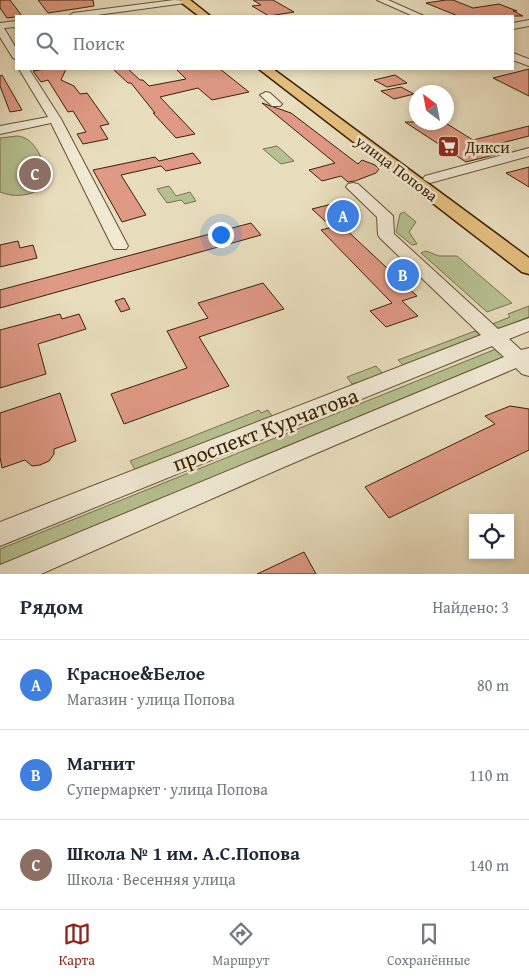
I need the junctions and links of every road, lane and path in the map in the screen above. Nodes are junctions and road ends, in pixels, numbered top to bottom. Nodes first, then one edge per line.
1 (381, 0) edge
2 (184, 1) edge
3 (80, 15) edge
4 (194, 15) edge
5 (204, 15) edge
6 (418, 15) edge
7 (529, 23) edge
8 (15, 24) edge
9 (514, 26) edge
10 (0, 28) edge
11 (15, 54) edge
12 (514, 56) edge
13 (529, 63) edge
14 (25, 70) edge
15 (266, 70) edge
16 (279, 70) edge
17 (266, 95) dead end
18 (276, 104) dead end
19 (56, 119) junction
20 (0, 130) edge
21 (529, 152) edge
22 (430, 179) junction
23 (353, 187) dead end
24 (120, 246) dead end
25 (529, 250) edge
26 (529, 268) edge
27 (529, 324) edge
28 (494, 338) junction
29 (525, 361) edge
30 (0, 534) edge
31 (10, 574) edge

1 - 6 street
2 - 3 street
2 - 4 main road
2 - 5 main road
7 - 9 street
8 - 10 street
10 - 11 street
12 - 13 street
14 - 19 street
15 - 26 main road, улица Попова
16 - 22 main road, улица Попова
17 - 18 street
19 - 20 street
19 - 24 street
21 - 22 street
22 - 25 main road, улица Попова
23 - 28 street
27 - 28 street, проспект Курчатова
28 - 29 street
28 - 30 street, проспект Курчатова
29 - 31 street, проспект Курчатова

